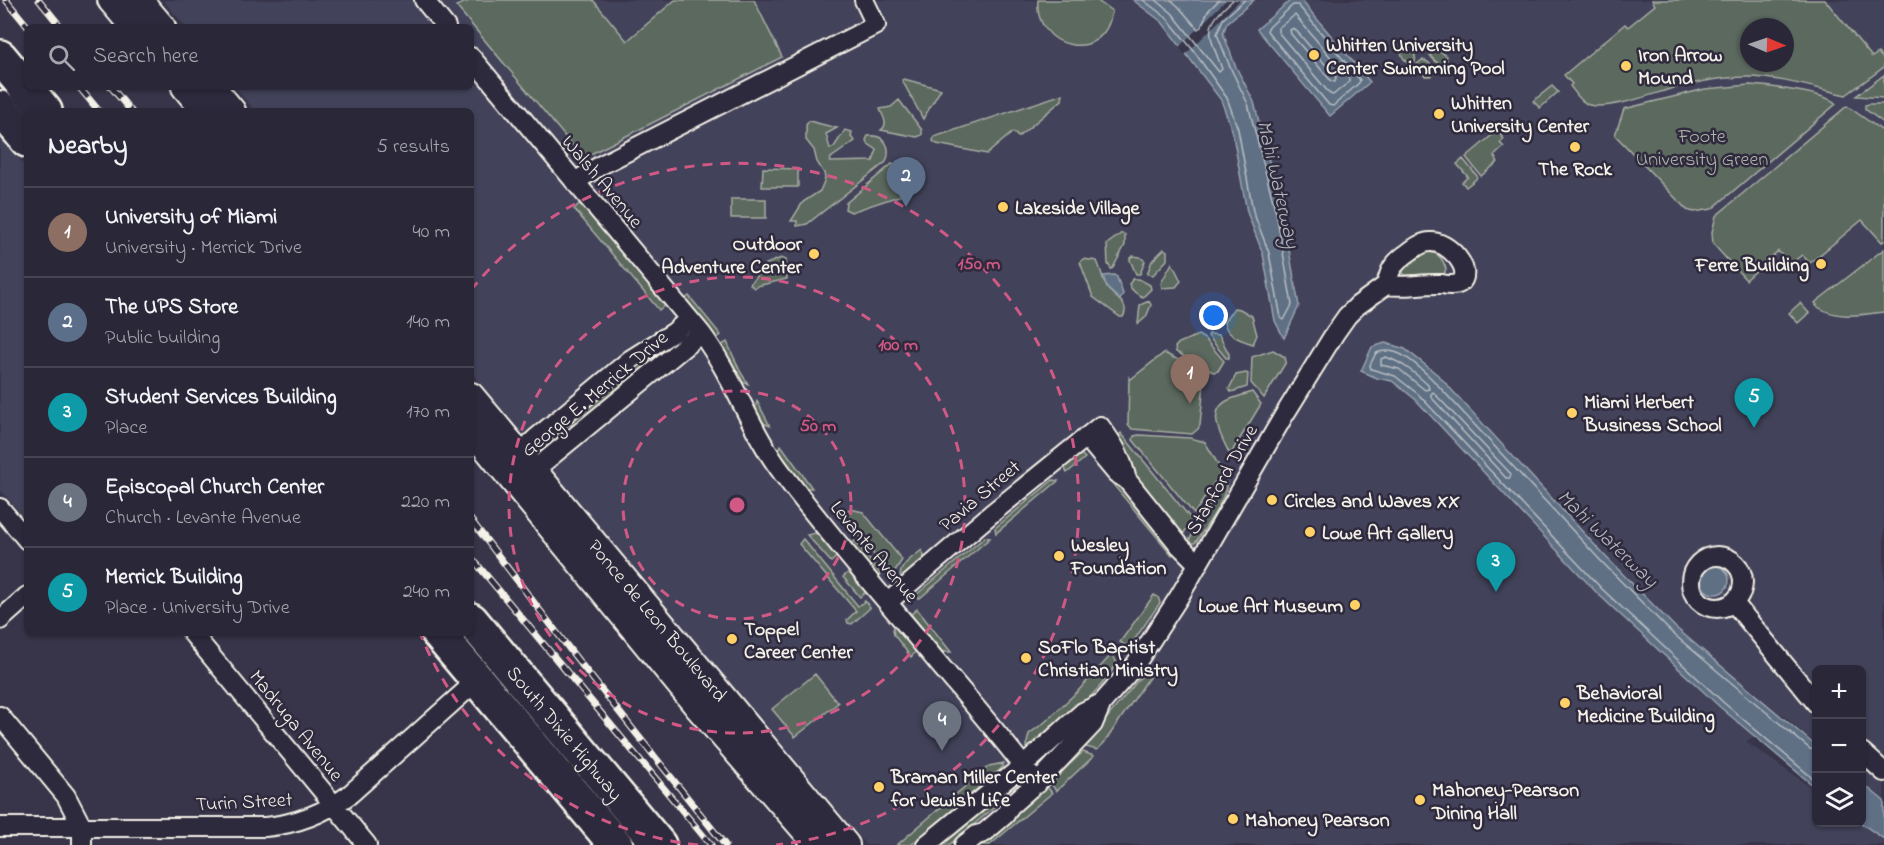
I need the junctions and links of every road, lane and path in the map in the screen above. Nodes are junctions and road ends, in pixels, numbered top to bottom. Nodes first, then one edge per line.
1 (111, 0) edge
2 (139, 0) edge
3 (424, 0) edge
4 (866, 3) edge
5 (131, 24) edge
6 (159, 24) edge
7 (444, 24) edge
8 (0, 57) edge
9 (474, 61) edge
10 (24, 86) edge
11 (28, 90) edge
12 (187, 90) edge
13 (214, 90) edge
14 (0, 108) edge
15 (42, 108) edge
16 (202, 108) edge
17 (230, 108) edge
18 (24, 136) edge
19 (575, 182) junction
20 (1386, 285) dead end
21 (695, 326) junction
22 (474, 401) edge
23 (559, 420) junction
24 (474, 432) edge
25 (574, 437) junction
26 (521, 474) junction
27 (0, 508) edge
28 (24, 536) edge
29 (1198, 564) junction
30 (24, 599) edge
31 (888, 602) junction
32 (1734, 603) dead end
33 (0, 620) edge
34 (474, 624) edge
35 (194, 636) edge
36 (440, 636) edge
37 (503, 658) junction
38 (477, 680) junction
39 (1812, 698) edge
40 (1102, 703) junction
41 (1, 718) edge
42 (1866, 756) edge
43 (1023, 765) junction
44 (1884, 772) edge
45 (1037, 784) junction
46 (334, 806) junction
47 (0, 827) edge
48 (82, 836) edge
49 (970, 840) edge
50 (367, 845) edge
51 (616, 845) edge
52 (659, 845) edge
53 (818, 845) edge
54 (846, 845) edge
55 (926, 845) edge

1 - 5 street
2 - 6 street
3 - 7 street
4 - 19 street
8 - 10 highway
9 - 19 street, Walsh Avenue
11 - 15 highway
12 - 16 street
13 - 17 street
14 - 18 highway
19 - 21 street, Walsh Avenue
20 - 29 street, Stanford Drive
21 - 23 street, George E. Merrick Drive
21 - 25 street, George E. Merrick Drive
21 - 31 street, Levante Avenue
22 - 26 street, Ponce de Leon Boulevard
23 - 25 street
23 - 26 street, George E. Merrick Drive
24 - 26 street, Ponce de Leon Boulevard
25 - 26 street, George E. Merrick Drive
26 - 53 street, Ponce de Leon Boulevard
26 - 54 street, Ponce de Leon Boulevard
27 - 28 street
29 - 31 street, Pavia Street
29 - 40 street, Stanford Drive
30 - 33 street
31 - 43 street, Levante Avenue
32 - 39 street
34 - 37 highway, South Dixie Highway
35 - 46 street, Madruga Avenue
36 - 38 highway, South Dixie Highway
37 - 38 street, Turin Street
37 - 52 highway, South Dixie Highway
38 - 46 street, Turin Street
38 - 51 highway, South Dixie Highway
40 - 43 street, Stanford Drive
40 - 45 street, Stanford Drive
41 - 48 street
42 - 44 street
43 - 45 street, Levante Avenue
43 - 55 street, Stanford Drive
45 - 49 street, Stanford Drive
46 - 48 street, Turin Street
46 - 50 street, Madruga Avenue
47 - 48 street, Turin Street

